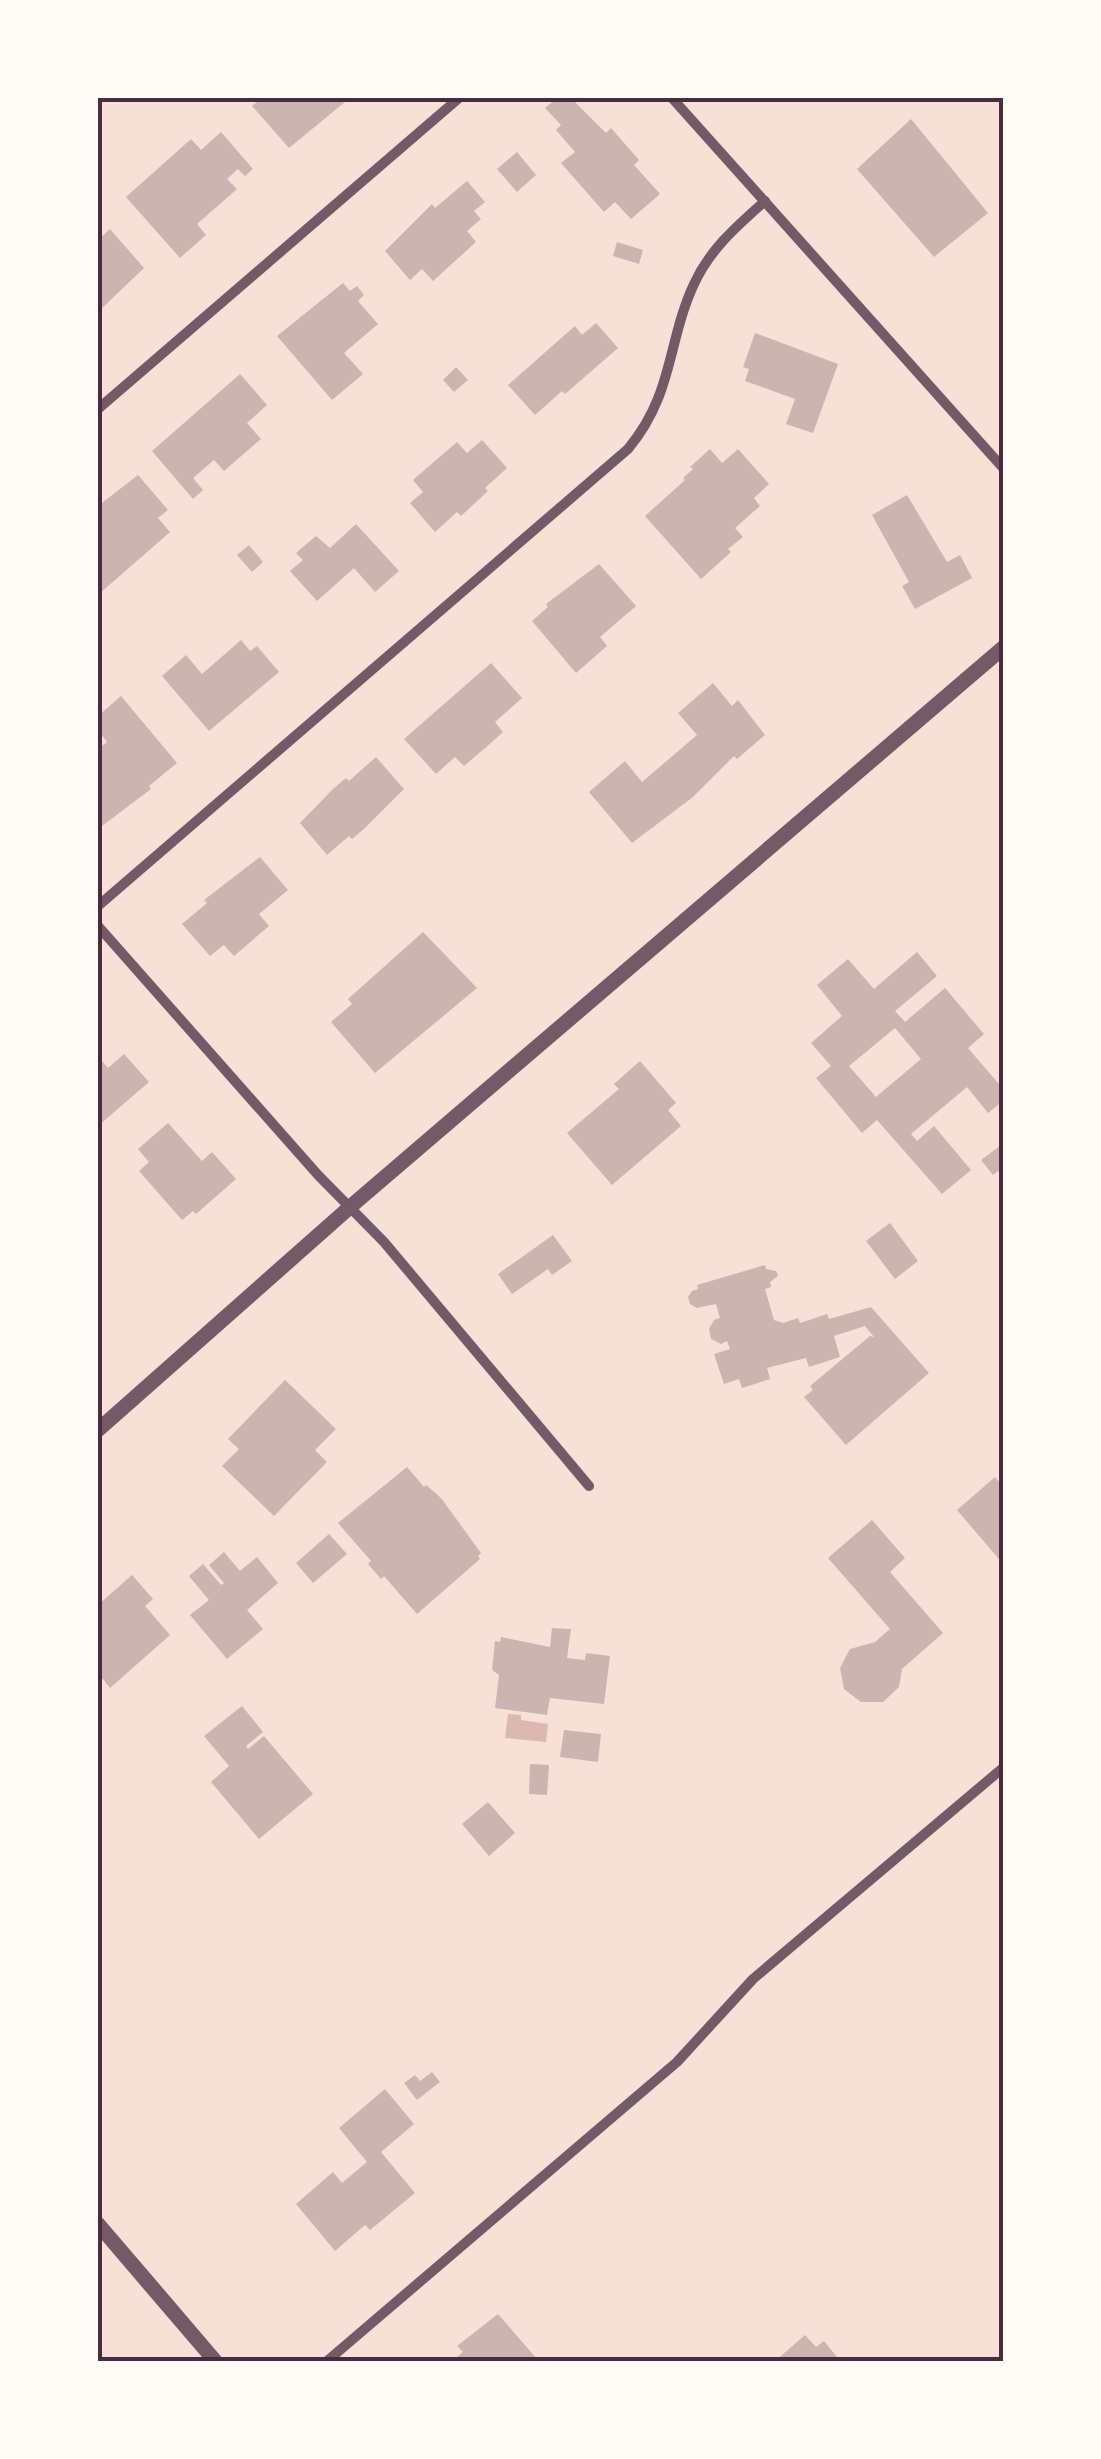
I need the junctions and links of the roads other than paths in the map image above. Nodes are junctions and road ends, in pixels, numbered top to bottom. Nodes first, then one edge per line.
1 (459, 98) edge
2 (672, 98) edge
3 (764, 201) junction
4 (98, 409) edge
5 (1004, 469) edge
6 (1004, 647) edge
7 (98, 906) edge
8 (98, 926) edge
9 (350, 1207) junction
10 (98, 1430) edge
11 (589, 1486) dead end
12 (1004, 1767) edge
13 (98, 2224) edge
14 (216, 2362) edge
15 (326, 2362) edge

1 - 4 street
2 - 3 street
3 - 5 street
3 - 7 street
6 - 9 street
8 - 9 street
9 - 10 street
9 - 11 street
12 - 15 street
13 - 14 street

